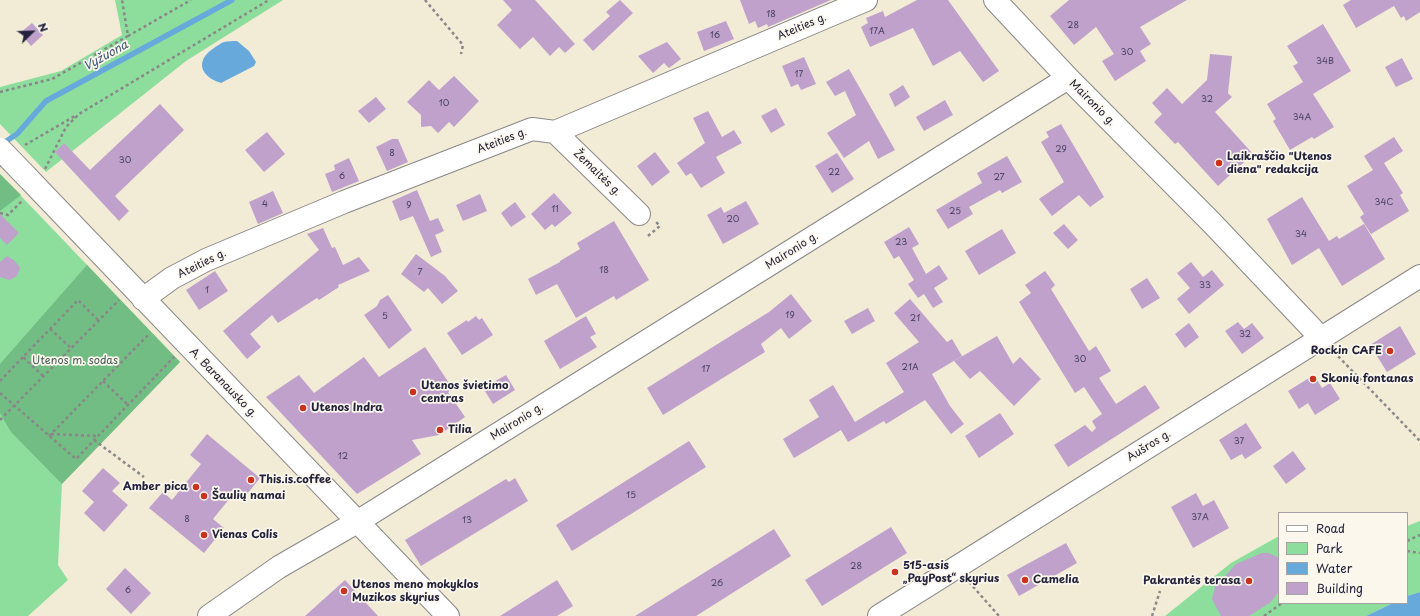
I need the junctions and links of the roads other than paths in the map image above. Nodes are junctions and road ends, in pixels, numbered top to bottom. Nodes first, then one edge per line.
1 (866, 0) edge
2 (994, 0) edge
3 (1068, 78) junction
4 (555, 132) junction
5 (0, 149) edge
6 (639, 214) dead end
7 (1420, 276) edge
8 (143, 299) junction
9 (1321, 338) junction
10 (357, 522) junction
11 (209, 616) edge
12 (448, 616) edge
13 (879, 616) edge

1 - 4 street, Ateities g.
2 - 3 street
3 - 9 street, Maironio g.
3 - 10 street, Maironio g.
4 - 6 street, Žemaitės g.
4 - 8 street, Ateities g.
5 - 8 street, A. Baranausko g., bridge
7 - 9 street, Aušros g.
8 - 10 street, A. Baranausko g.
9 - 13 street, Aušros g.
10 - 11 street, Maironio g.
10 - 12 street, A. Baranausko g.

